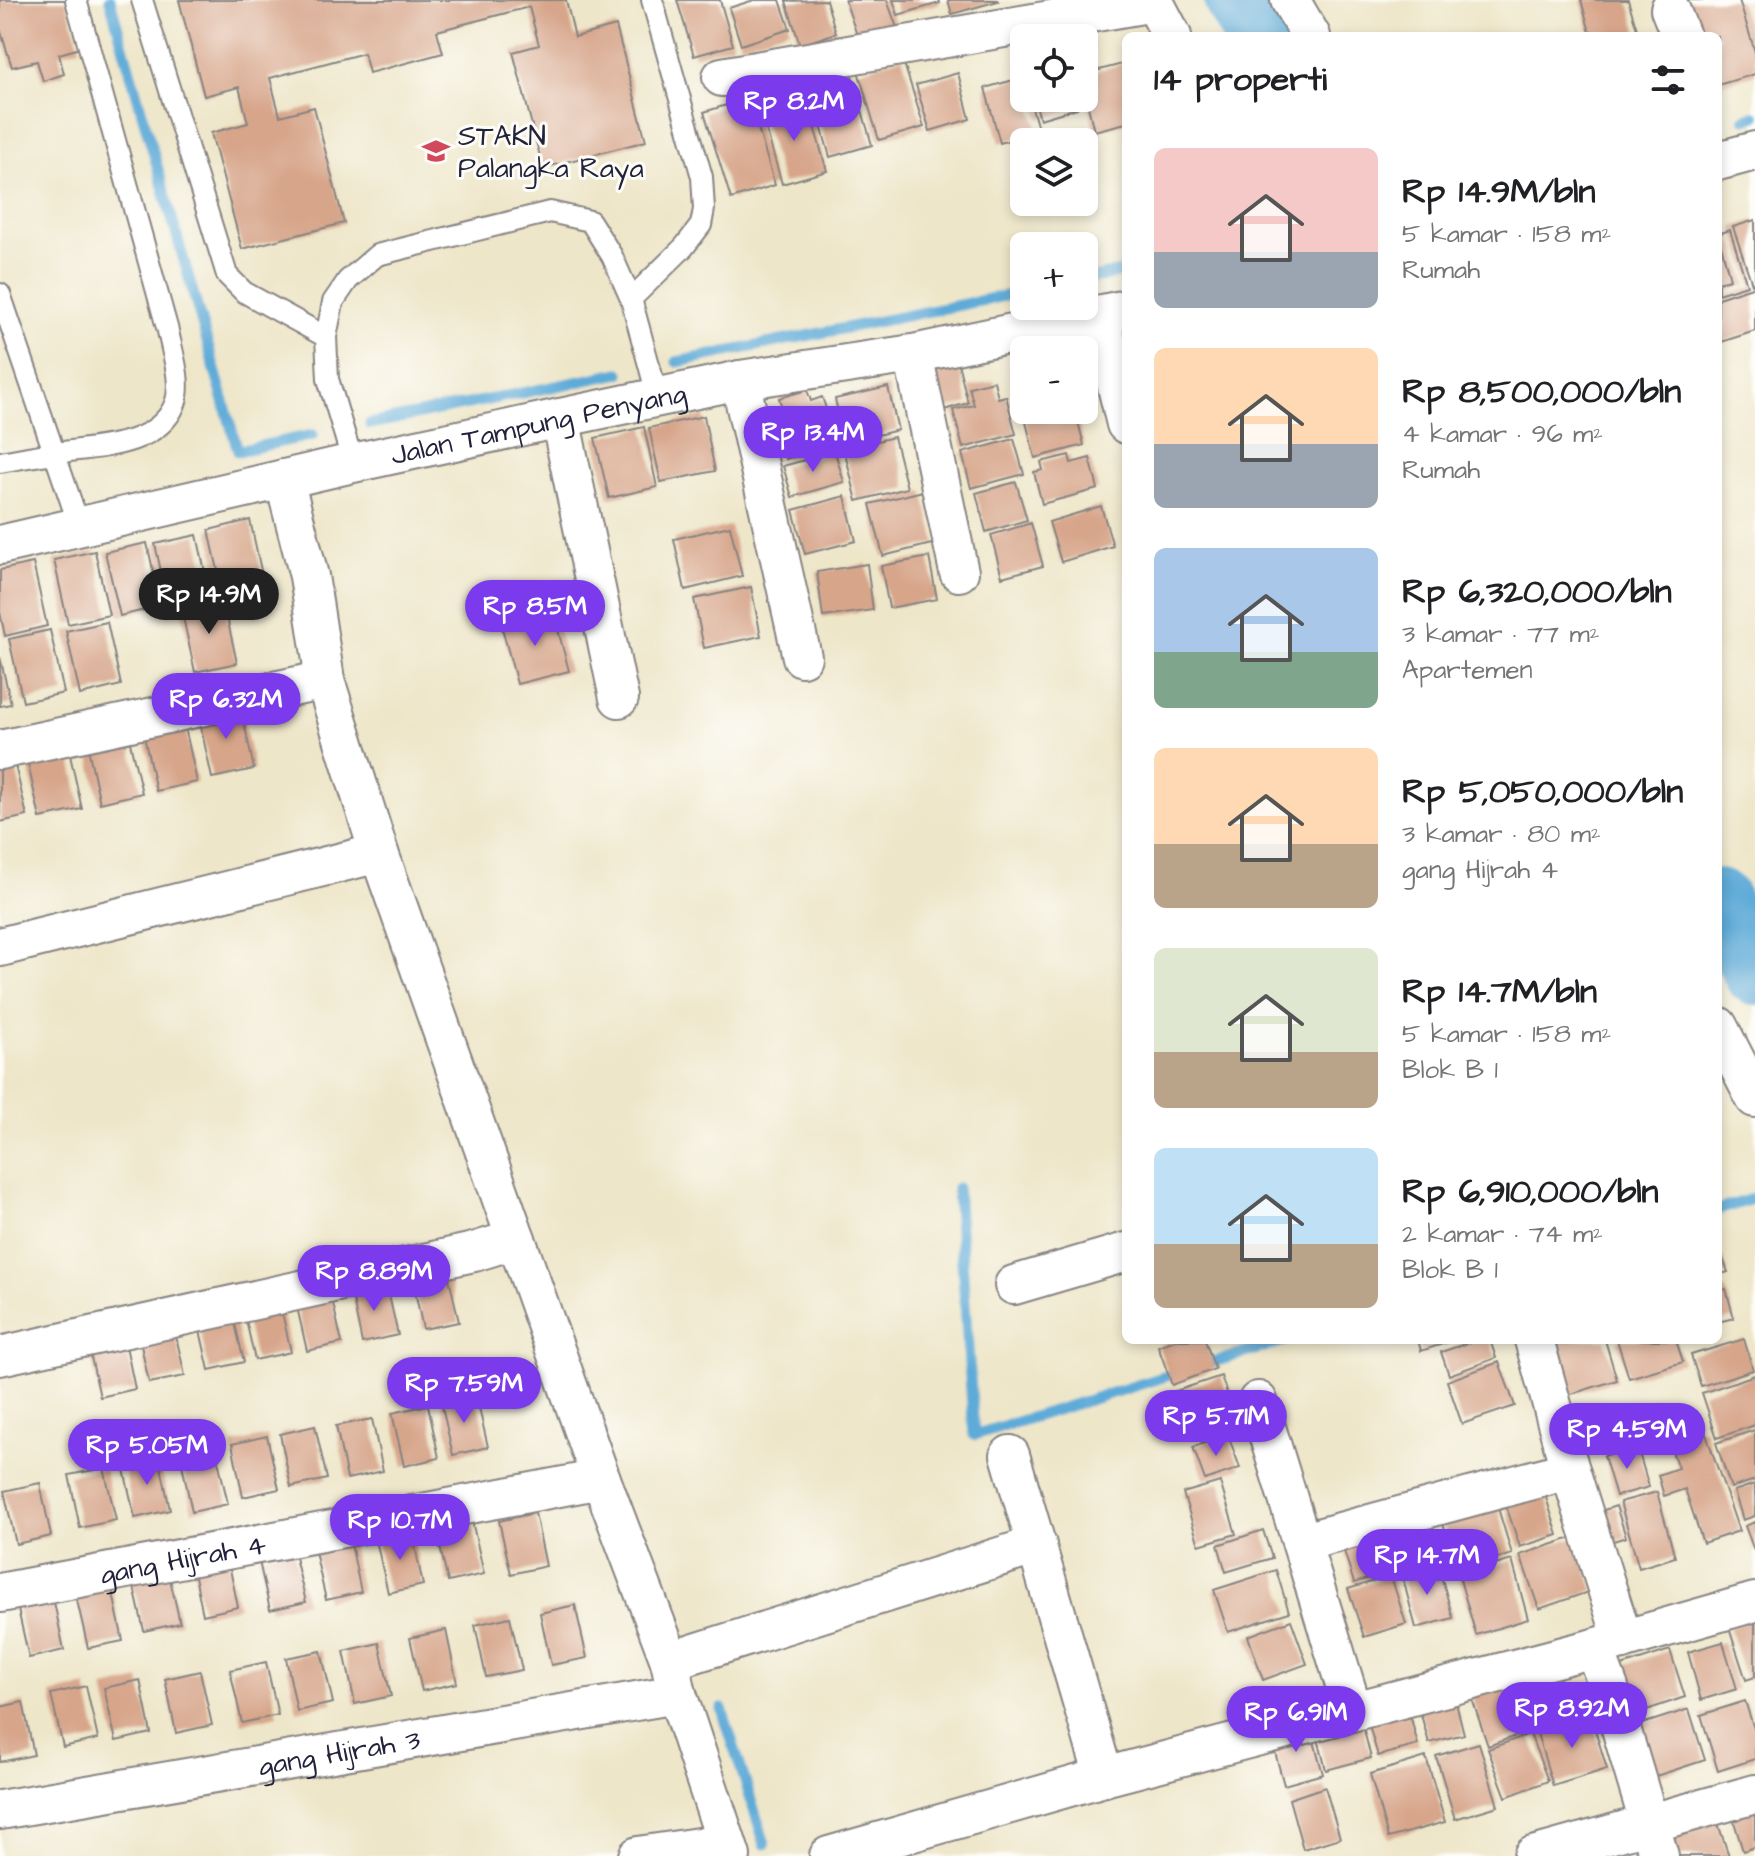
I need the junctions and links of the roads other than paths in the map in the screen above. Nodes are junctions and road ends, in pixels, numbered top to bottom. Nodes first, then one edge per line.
1 (76, 0) edge
2 (142, 0) edge
3 (652, 0) edge
4 (1290, 0) edge
5 (1154, 1) edge
6 (1170, 32) edge
7 (1309, 32) edge
8 (722, 77) dead end
9 (0, 294) edge
10 (631, 299) junction
11 (1113, 312) edge
12 (326, 337) junction
13 (913, 354) junction
14 (740, 380) junction
15 (1122, 390) edge
16 (658, 398) junction
17 (560, 418) junction
18 (54, 453) junction
19 (0, 462) edge
20 (353, 463) junction
21 (284, 479) junction
22 (80, 528) junction
23 (0, 545) edge
24 (959, 572) dead end
25 (802, 657) dead end
26 (325, 680) junction
27 (619, 698) dead end
28 (0, 750) edge
29 (379, 853) junction
30 (0, 947) edge
31 (1722, 1037) edge
32 (1738, 1082) edge
33 (516, 1239) junction
34 (1122, 1253) edge
35 (1014, 1285) dead end
36 (1535, 1344) edge
37 (0, 1356) edge
38 (1258, 1401) dead end
39 (1010, 1455) dead end
40 (1570, 1470) junction
41 (601, 1479) junction
42 (1303, 1542) junction
43 (1037, 1545) junction
44 (0, 1593) edge
45 (1755, 1602) edge
46 (1608, 1644) junction
47 (673, 1677) junction
48 (1353, 1711) junction
49 (1104, 1777) junction
50 (1755, 1794) edge
51 (0, 1810) edge
52 (1653, 1840) edge
53 (728, 1849) edge
54 (638, 1856) edge
55 (829, 1856) edge
56 (1533, 1856) edge

1 - 18 lane
2 - 12 lane
3 - 10 lane
4 - 7 street
5 - 6 street
5 - 8 street
9 - 18 lane
10 - 12 lane
10 - 16 lane
11 - 13 street, Jalan Tampung Penyang
11 - 15 street
12 - 20 lane
13 - 14 street, Jalan Tampung Penyang
13 - 24 street
14 - 16 street, Jalan Tampung Penyang
14 - 25 street
16 - 17 street, Jalan Tampung Penyang
17 - 20 street, Jalan Tampung Penyang
17 - 27 street
18 - 19 lane
18 - 22 lane
20 - 21 street, Jalan Tampung Penyang
21 - 22 street, Jalan Tampung Penyang
21 - 26 street
22 - 23 street, Jalan Tampung Penyang
26 - 28 street
26 - 29 street
29 - 30 street
29 - 33 street
31 - 32 street
33 - 37 street
33 - 41 street
34 - 35 street
36 - 40 street
38 - 42 street
39 - 43 street
40 - 42 street
40 - 46 street
41 - 44 street, gang Hijrah 4
41 - 47 street
42 - 48 street
43 - 47 street, gang Hijrah 3
43 - 49 street
45 - 46 street
46 - 48 street
46 - 52 street
47 - 51 street, gang Hijrah 3
47 - 53 street
48 - 49 street
49 - 55 street
50 - 52 street
52 - 56 street
53 - 54 street

